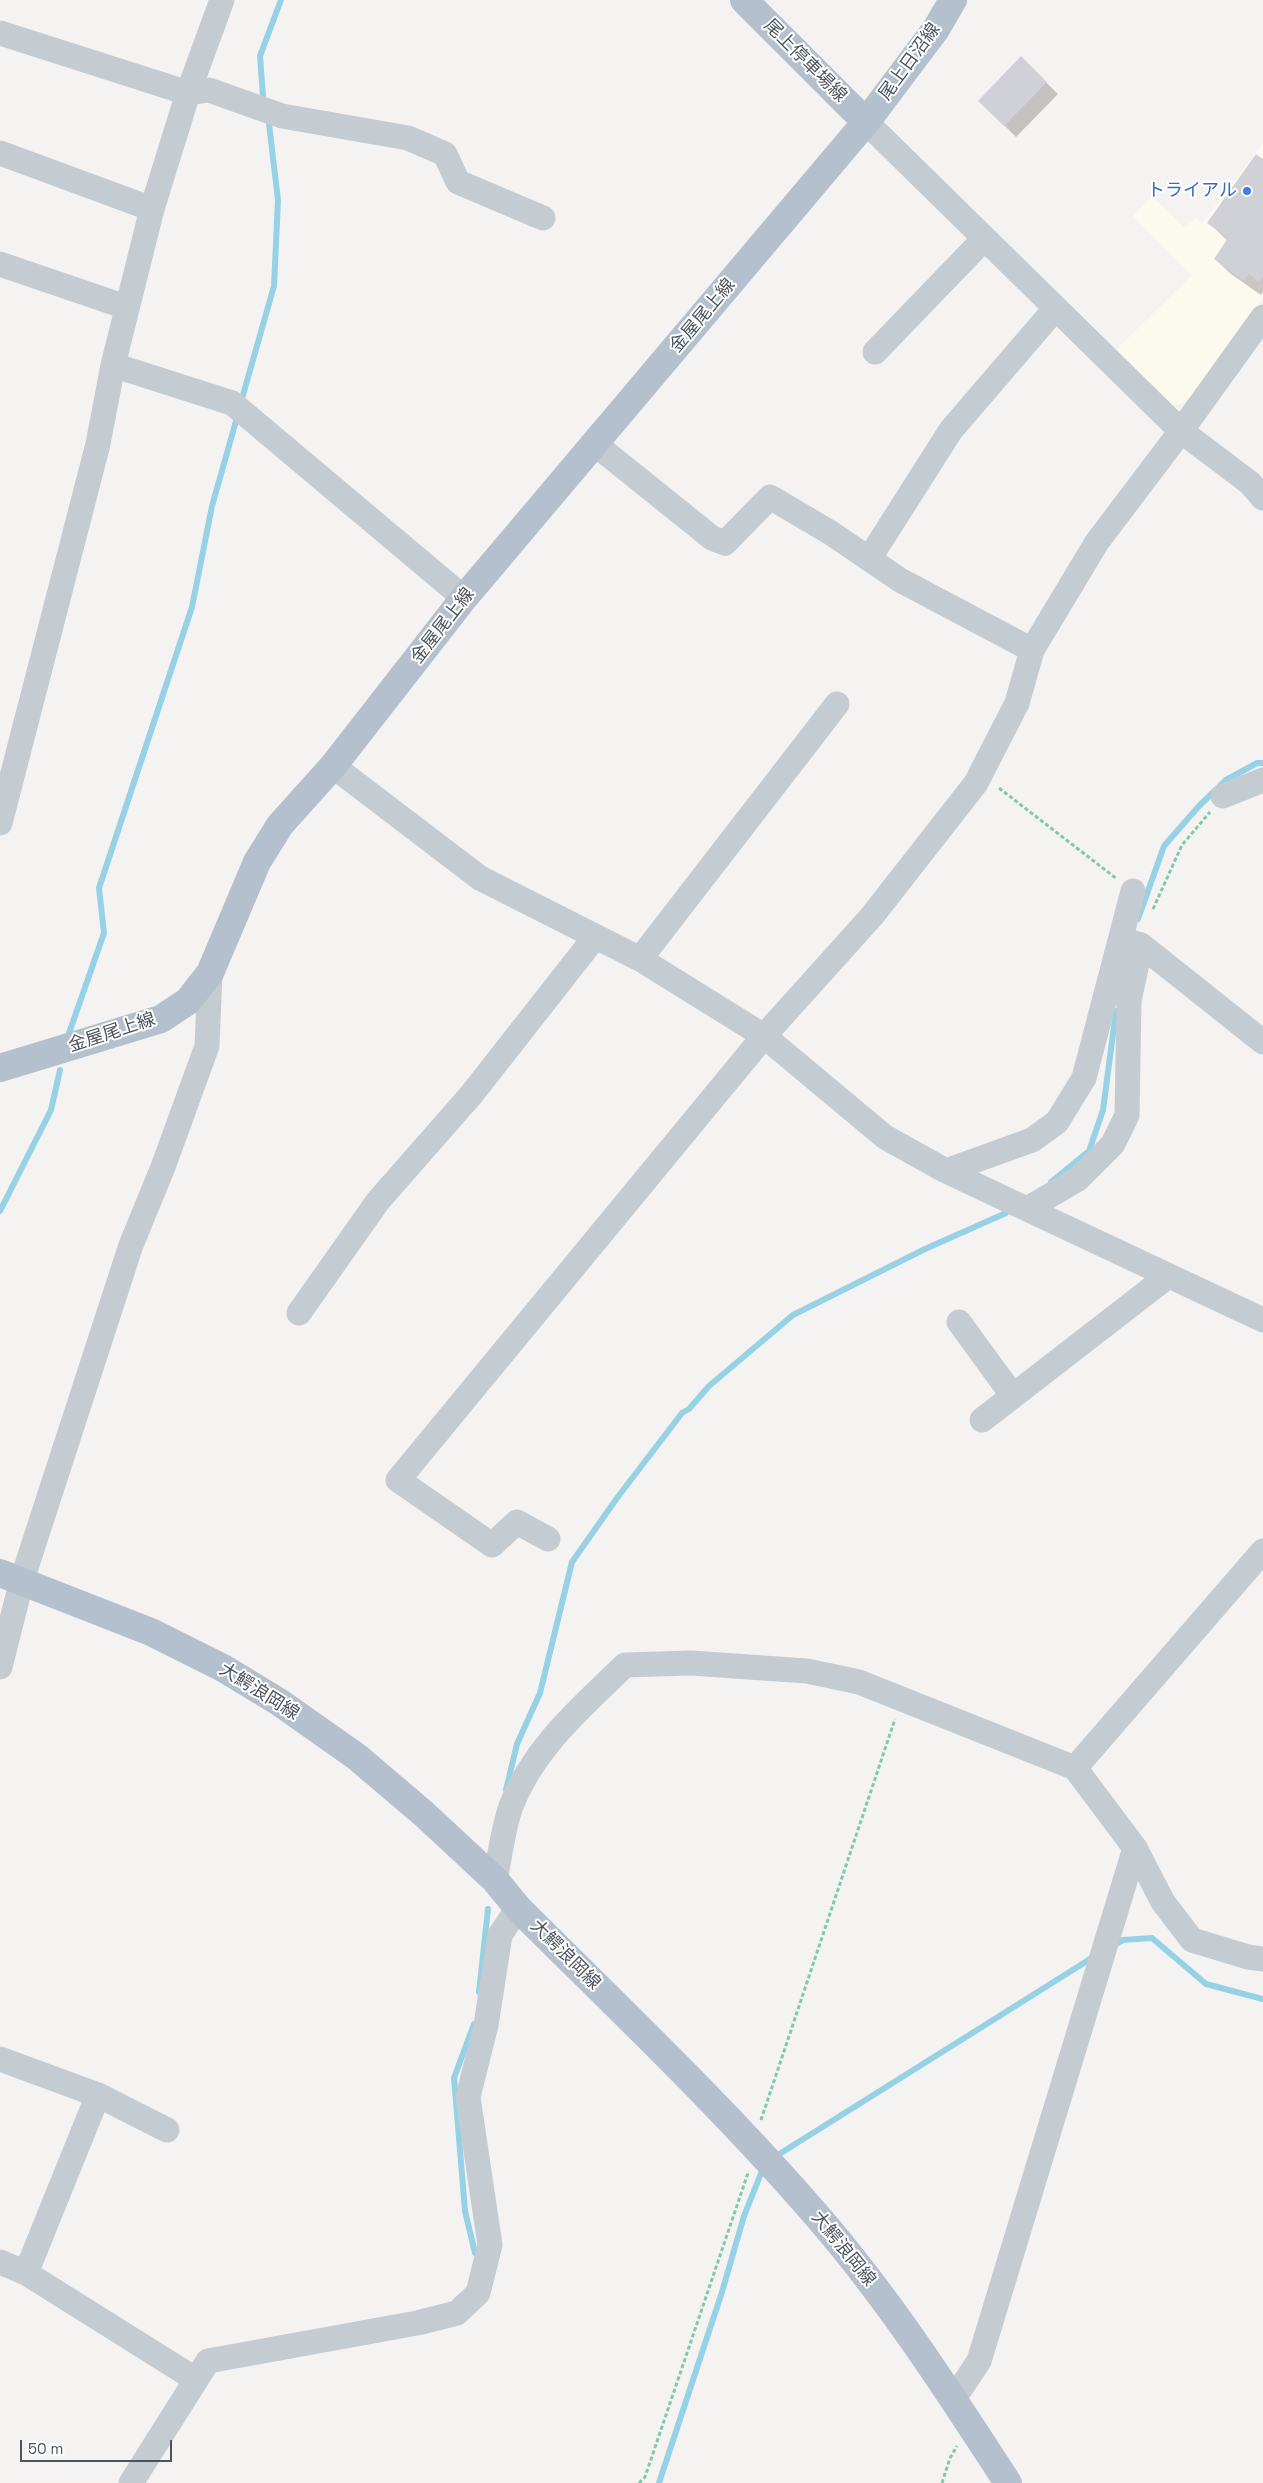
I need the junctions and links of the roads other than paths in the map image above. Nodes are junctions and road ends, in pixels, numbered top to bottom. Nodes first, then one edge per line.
1 (222, 0) edge
2 (744, 0) edge
3 (953, 0) edge
4 (0, 33) edge
5 (188, 93) junction
6 (866, 122) junction
7 (0, 153) edge
8 (152, 209) junction
9 (543, 218) dead end
10 (984, 239) junction
11 (0, 264) edge
12 (126, 307) junction
13 (1055, 309) junction
14 (1263, 317) edge
15 (875, 352) dead end
16 (113, 365) junction
17 (1181, 431) junction
18 (595, 444) junction
19 (1263, 498) edge
20 (870, 560) junction
21 (464, 598) junction
22 (1032, 650) junction
23 (836, 704) dead end
24 (333, 766) junction
25 (1263, 780) edge
26 (3, 796) edge
27 (1223, 796) road end
28 (0, 823) edge
29 (1133, 891) road end
30 (595, 937) junction
31 (1130, 942) junction
32 (640, 959) junction
33 (210, 974) junction
34 (764, 1036) junction
35 (1263, 1042) edge
36 (0, 1068) edge
37 (946, 1171) junction
38 (1027, 1209) junction
39 (1168, 1276) junction
40 (299, 1313) dead end
41 (1263, 1320) edge
42 (959, 1322) dead end
43 (1013, 1396) junction
44 (982, 1420) dead end
45 (548, 1539) dead end
46 (1263, 1551) edge
47 (11, 1576) edge
48 (0, 1667) edge
49 (1075, 1768) junction
50 (1135, 1848) junction
51 (495, 1880) junction
52 (518, 1908) junction
53 (1263, 1959) edge
54 (0, 2058) edge
55 (98, 2095) junction
56 (167, 2130) dead end
57 (0, 2262) edge
58 (26, 2274) junction
59 (195, 2380) junction
60 (953, 2400) junction
61 (131, 2483) edge
62 (1008, 2483) edge

1 - 5 street
2 - 6 main road, 尾上停車場線
3 - 6 main road, 尾上日沼線
4 - 5 street
5 - 8 street
5 - 9 street
6 - 10 street
6 - 18 main road, 金屋尾上線
7 - 8 street
8 - 12 street
10 - 13 street
10 - 15 street
11 - 12 street
12 - 16 street
13 - 17 street
13 - 20 street
14 - 17 street
16 - 21 street
16 - 26 street
17 - 19 street
17 - 22 street
18 - 20 street
18 - 21 main road, 金屋尾上線
20 - 22 street
21 - 24 main road, 金屋尾上線
22 - 34 street
23 - 32 street
24 - 30 street
24 - 33 main road, 金屋尾上線
25 - 27 street
26 - 28 street
29 - 31 street
30 - 32 street
30 - 40 street
31 - 35 street
31 - 37 street
31 - 38 street
32 - 34 street
33 - 36 main road, 金屋尾上線
33 - 47 street
34 - 37 street
34 - 45 street
37 - 38 street
38 - 39 street
39 - 41 street
39 - 43 street
42 - 43 street
43 - 44 street
46 - 49 street
47 - 48 street
47 - 51 main road, 大鰐浪岡線
49 - 50 street
49 - 51 street
50 - 53 street
50 - 60 street
51 - 52 main road, 大鰐浪岡線
52 - 59 street
52 - 60 main road, 大鰐浪岡線
54 - 55 street
55 - 56 street
55 - 58 street
57 - 58 street
58 - 59 street
59 - 61 street
60 - 62 main road, 大鰐浪岡線

